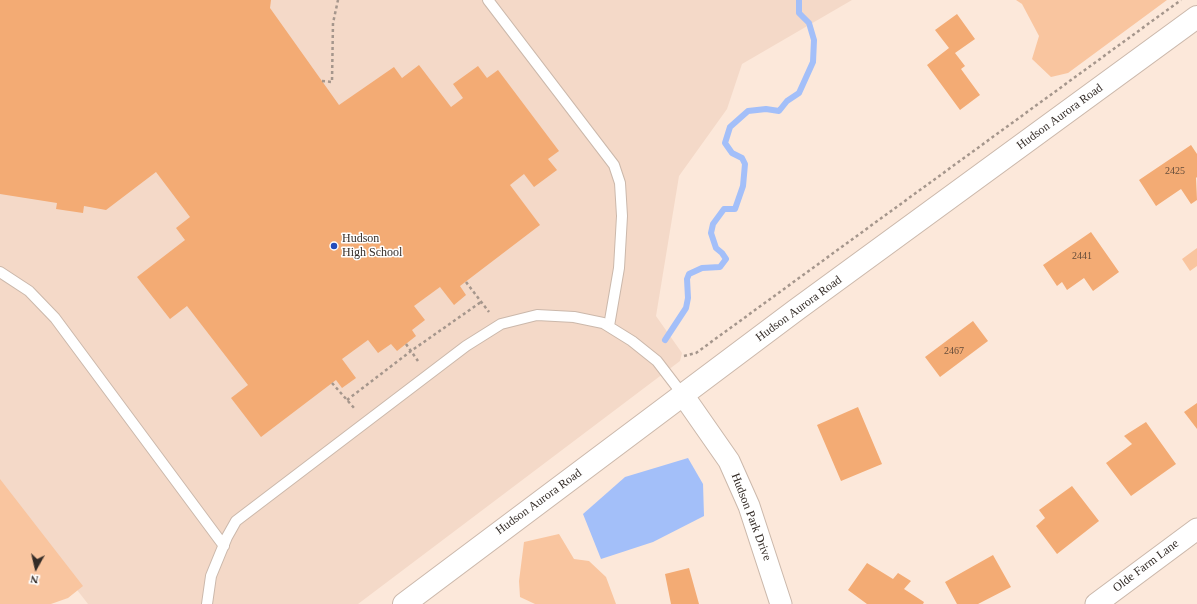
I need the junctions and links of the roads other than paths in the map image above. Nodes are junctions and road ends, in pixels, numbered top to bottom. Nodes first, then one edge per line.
1 (488, 0) edge
2 (1197, 17) edge
3 (0, 272) edge
4 (609, 326) junction
5 (682, 395) junction
6 (1197, 529) edge
7 (224, 546) junction
8 (207, 604) edge
9 (404, 604) edge
10 (781, 604) edge
11 (1096, 604) edge

1 - 4 lane
2 - 5 street, Hudson Aurora Road
3 - 7 lane
4 - 5 lane
4 - 7 lane
5 - 9 street, Hudson Aurora Road
5 - 10 street, Hudson Park Drive
6 - 11 street, Olde Farm Lane
7 - 8 lane

